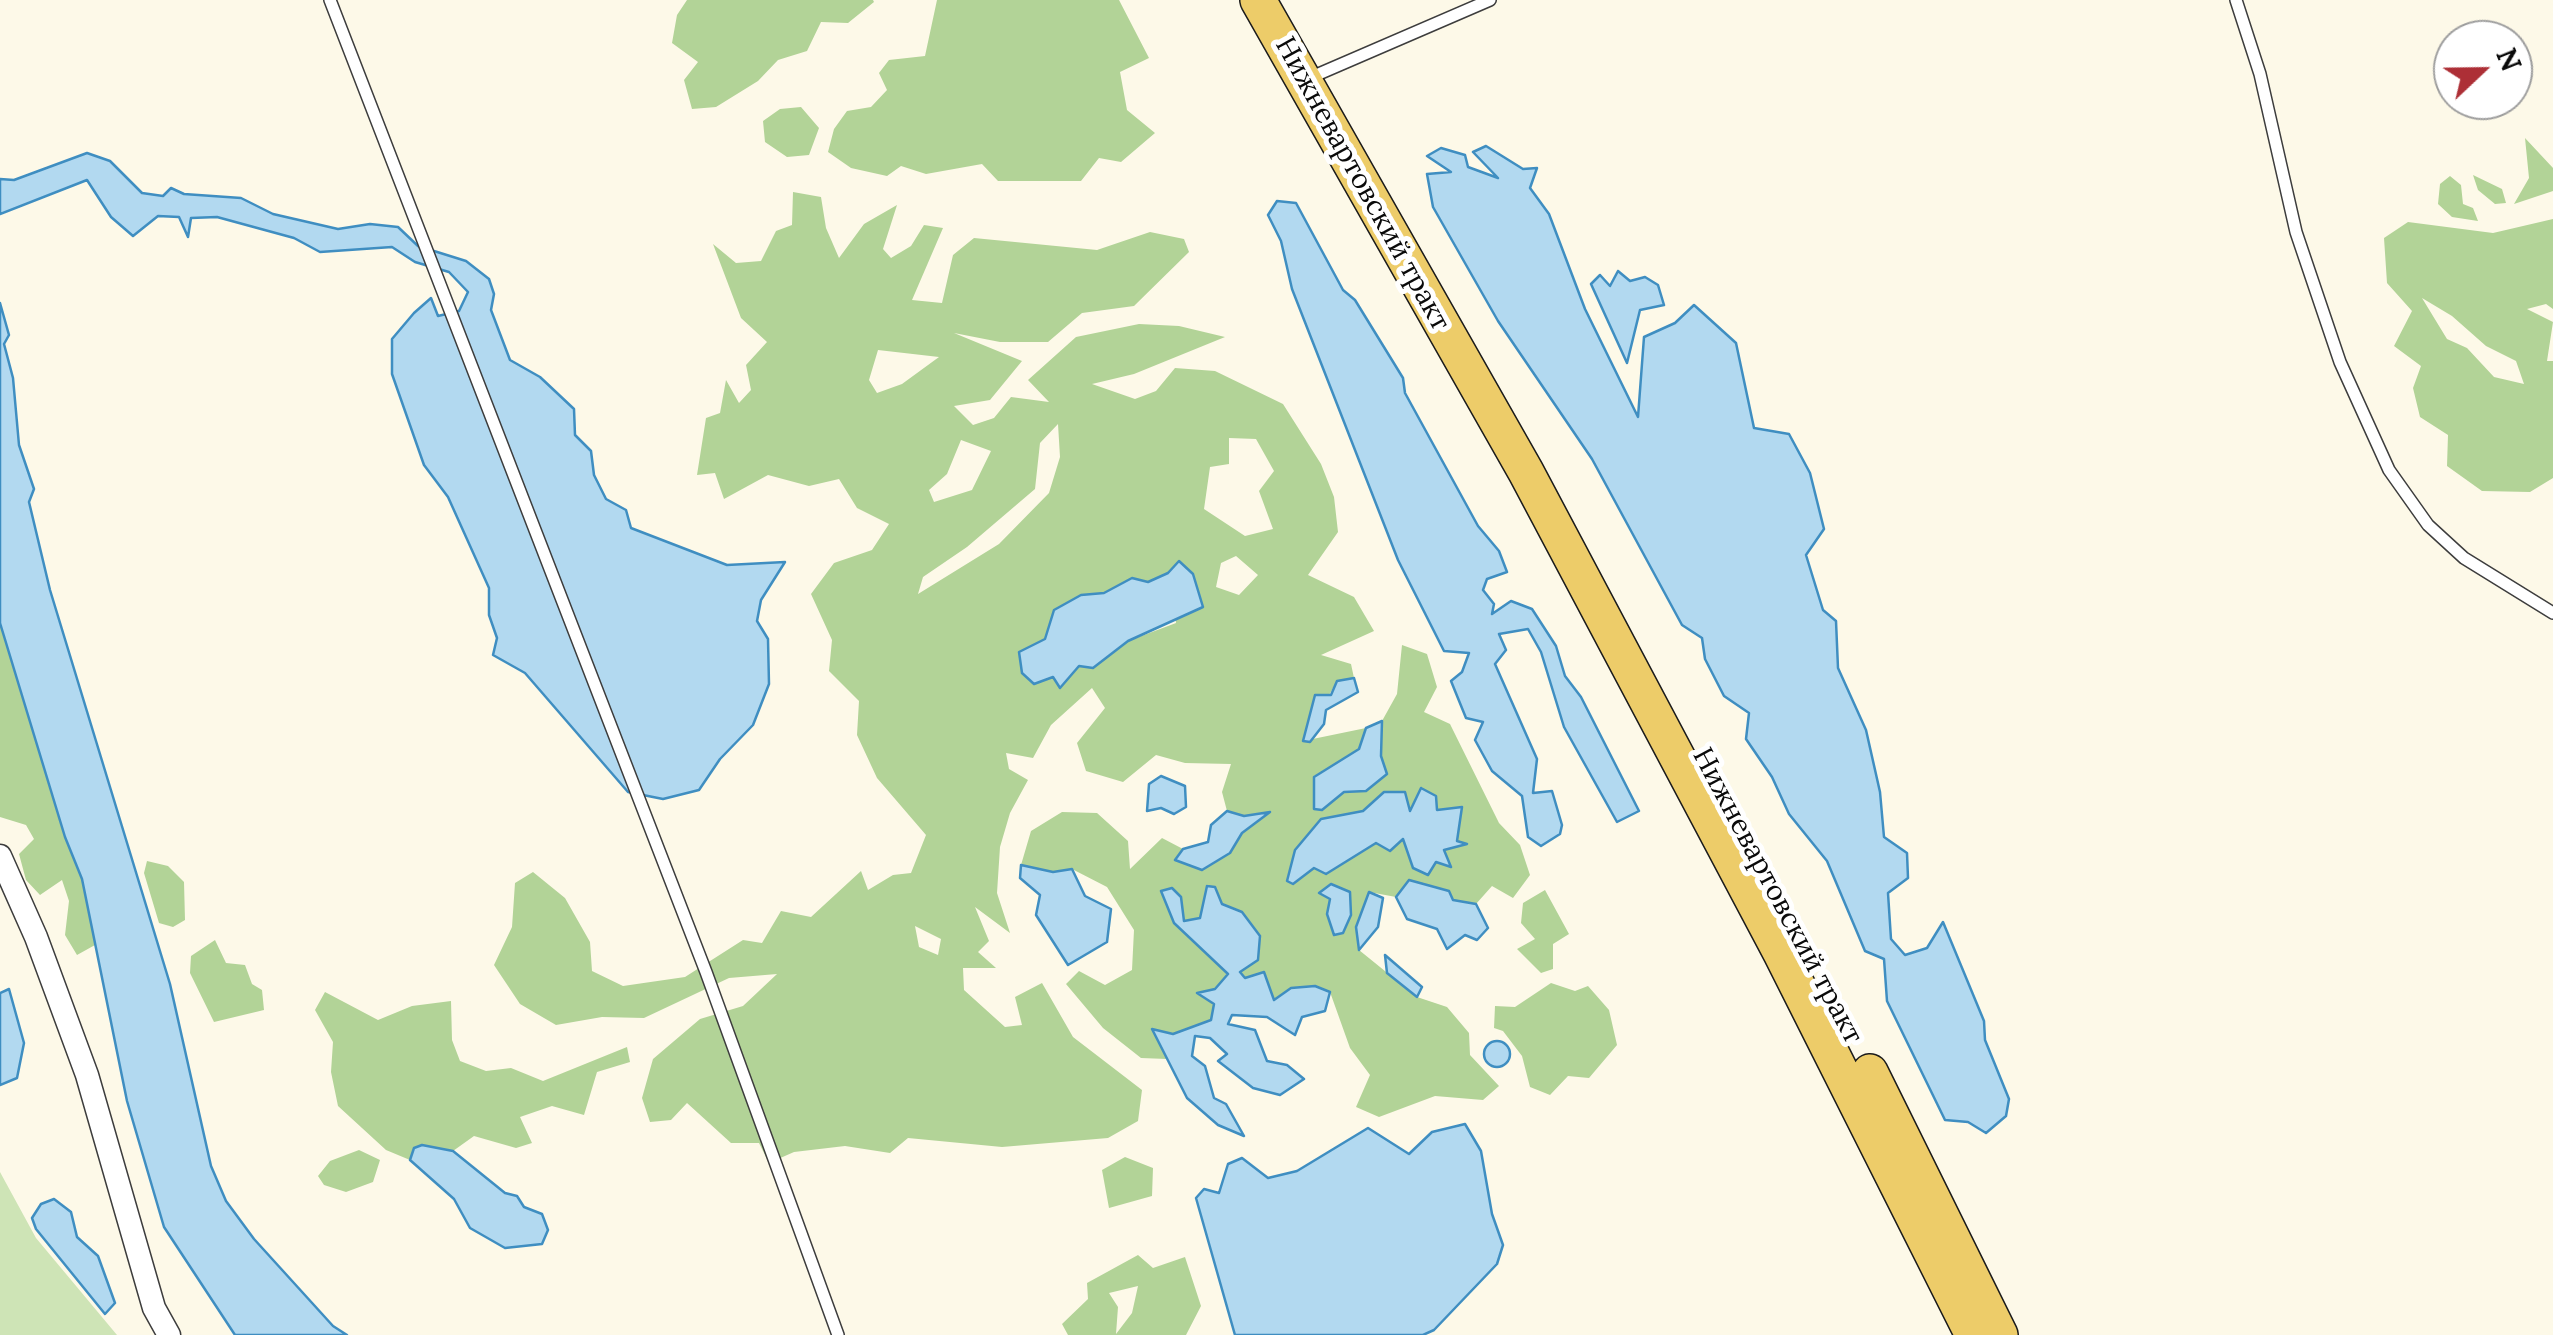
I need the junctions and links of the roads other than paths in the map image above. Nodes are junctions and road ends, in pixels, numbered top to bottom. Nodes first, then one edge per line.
1 (330, 0) edge
2 (1258, 0) edge
3 (1490, 0) edge
4 (2236, 0) edge
5 (1303, 81) junction
6 (1526, 472) junction
7 (2553, 614) edge
8 (0, 856) edge
9 (1864, 1114) junction
10 (168, 1335) edge
11 (838, 1335) edge
12 (1949, 1335) edge
13 (1973, 1335) edge
14 (2000, 1335) edge

1 - 11 lane
2 - 5 main road, Нижневартовский тракт
3 - 5 lane
4 - 7 lane
5 - 6 main road, Нижневартовский тракт
6 - 9 main road, Нижневартовский тракт
6 - 14 main road, Нижневартовский тракт
8 - 10 street
9 - 12 main road
9 - 13 main road, Нижневартовский тракт

